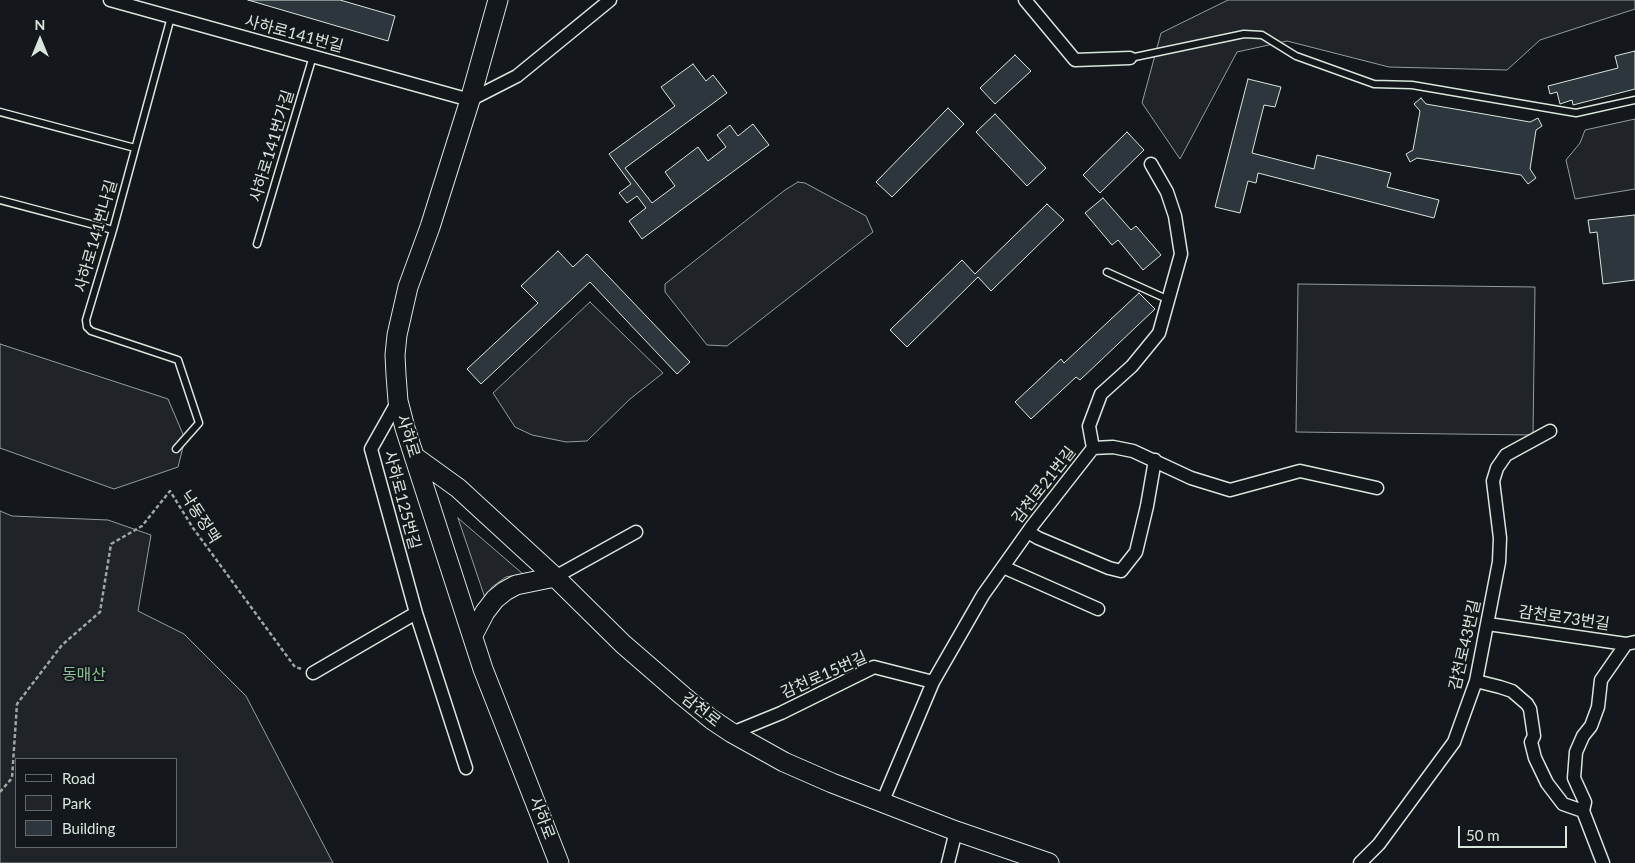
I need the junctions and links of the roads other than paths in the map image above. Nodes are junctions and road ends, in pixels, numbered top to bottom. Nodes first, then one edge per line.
1 (112, 0) edge
2 (498, 0) edge
3 (610, 0) edge
4 (1025, 0) edge
5 (171, 17) junction
6 (313, 56) junction
7 (1130, 58) joint
8 (470, 100) junction
9 (1635, 100) edge
10 (0, 112) edge
11 (135, 148) junction
12 (1151, 164) dead end
13 (0, 200) edge
14 (113, 230) junction
15 (257, 244) dead end
16 (1107, 272) dead end
17 (1169, 300) junction
18 (398, 401) junction
19 (1550, 431) dead end
20 (1094, 448) junction
21 (176, 449) dead end
22 (415, 457) junction
23 (1155, 460) junction
24 (1377, 488) dead end
25 (636, 532) dead end
26 (1028, 532) junction
27 (1003, 567) junction
28 (556, 577) junction
29 (1098, 609) dead end
30 (416, 613) junction
31 (1488, 624) junction
32 (473, 635) junction
33 (1631, 643) edge
34 (312, 673) road end
35 (1476, 681) junction
36 (933, 682) junction
37 (732, 733) junction
38 (466, 768) dead end
39 (882, 802) junction
40 (1583, 811) junction
41 (956, 831) junction
42 (559, 863) edge
43 (948, 863) edge
44 (1049, 863) edge
45 (1360, 863) edge
46 (1603, 863) edge

1 - 5 street, 사하로141번길
2 - 8 street, 사하로
3 - 8 street
4 - 7 street
5 - 6 street, 사하로141번길
5 - 11 lane, 사하로141번나길
6 - 8 street, 사하로141번길
6 - 15 lane, 사하로141번가길
7 - 9 lane
8 - 18 street, 사하로
10 - 11 lane
11 - 14 lane, 사하로141번나길
12 - 17 street
13 - 14 lane
14 - 21 lane, 사하로141번나길
16 - 17 lane
17 - 20 street
18 - 22 street, 사하로
18 - 30 street, 사하로125번길
19 - 31 street, 감천로43번길
20 - 23 street, 감천로21번길
20 - 26 street, 감천로21번길
22 - 28 street, 감천로
22 - 32 street, 사하로
23 - 24 street, 감천로21번길
23 - 26 street
25 - 28 street
26 - 27 street, 감천로21번길
27 - 29 street
27 - 36 street, 감천로21번길
28 - 32 street
28 - 37 street, 감천로
30 - 34 street
30 - 38 street, 사하로125번길
31 - 33 street, 감천로73번길
31 - 35 street, 감천로43번길
32 - 42 street, 사하로
33 - 40 street
35 - 40 street
35 - 45 street, 감천로43번길
36 - 37 street, 감천로15번길
36 - 39 street, 감천로21번길
37 - 39 street, 감천로
39 - 41 street, 감천로
40 - 46 street
41 - 43 street
41 - 44 street, 감천로

